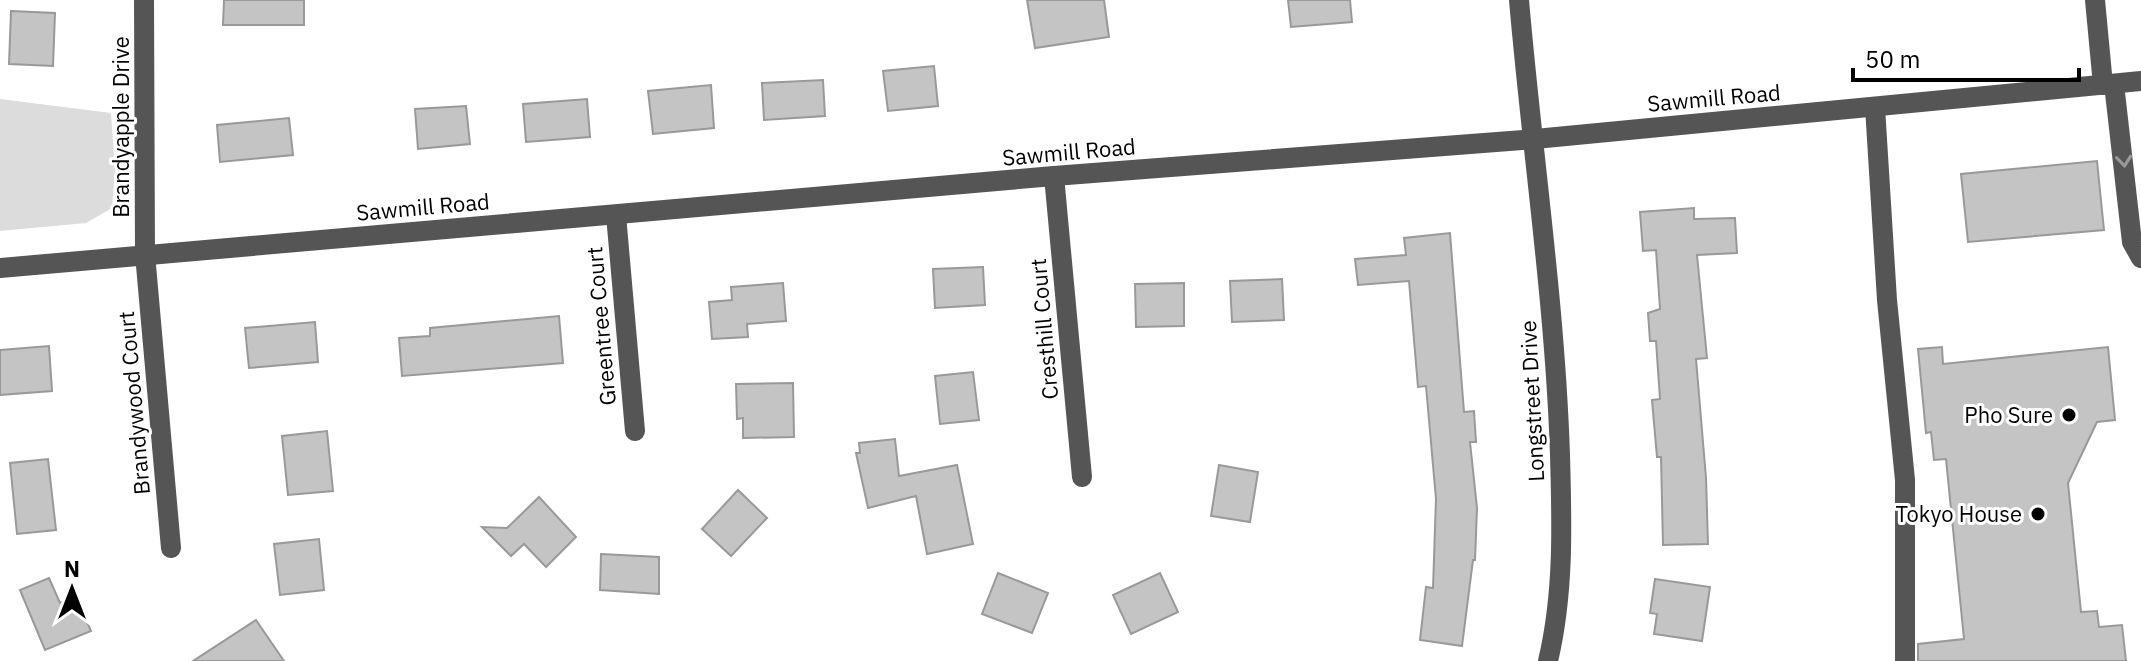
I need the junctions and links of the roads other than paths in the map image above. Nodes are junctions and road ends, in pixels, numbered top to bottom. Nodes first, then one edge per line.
1 (144, 0) edge
2 (1519, 0) edge
3 (2095, 0) edge
4 (2141, 81) edge
5 (2109, 84) junction
6 (1875, 107) junction
7 (1535, 139) junction
8 (1054, 176) junction
9 (616, 215) junction
10 (145, 254) junction
11 (2141, 258) edge
12 (0, 268) edge
13 (635, 431) dead end
14 (1082, 477) dead end
15 (171, 548) dead end
16 (1548, 661) edge
17 (1905, 661) edge

1 - 10 street, Brandyapple Drive
2 - 7 street, Longstreet Drive
3 - 5 street
4 - 5 street, Sawmill Road
5 - 6 street, Sawmill Road
5 -> 11 street
6 - 7 street, Sawmill Road
6 - 17 street
7 - 8 street, Sawmill Road
7 - 16 street, Longstreet Drive
8 - 9 street, Sawmill Road
8 - 14 street, Cresthill Court
9 - 10 street, Sawmill Road
9 - 13 street, Greentree Court
10 - 12 street, Sawmill Road
10 - 15 street, Brandywood Court

